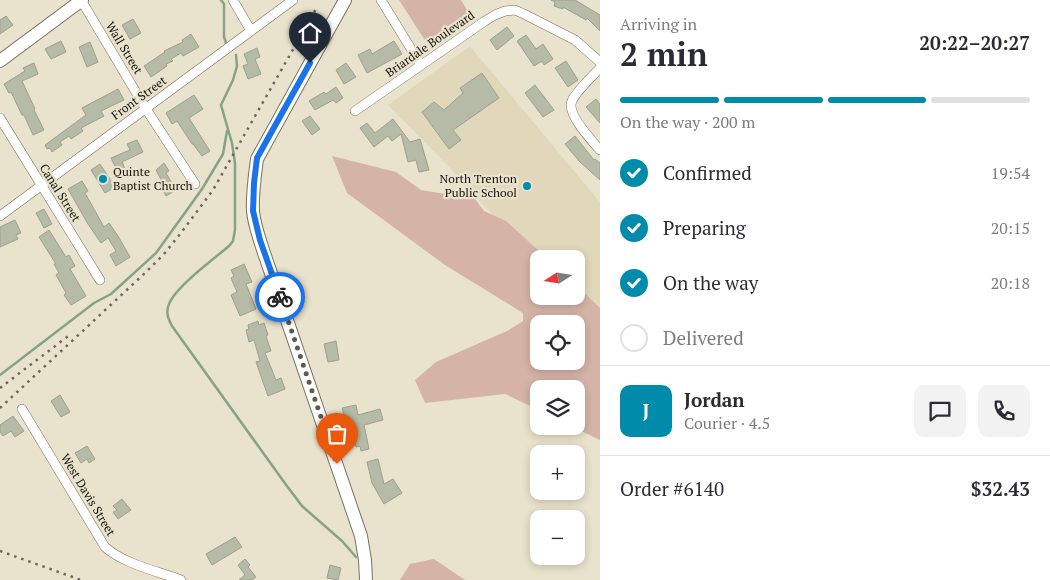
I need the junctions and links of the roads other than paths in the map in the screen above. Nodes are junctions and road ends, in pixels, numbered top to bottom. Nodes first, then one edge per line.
1 (82, 0) edge
2 (233, 0) edge
3 (293, 0) edge
4 (345, 0) edge
5 (381, 0) edge
6 (251, 31) junction
7 (0, 61) edge
8 (600, 62) edge
9 (422, 65) junction
10 (600, 68) edge
11 (146, 108) junction
12 (355, 111) dead end
13 (0, 118) edge
14 (600, 150) edge
15 (195, 184) dead end
16 (42, 186) junction
17 (0, 216) edge
18 (100, 280) dead end
19 (22, 410) dead end
20 (180, 580) edge
21 (366, 580) edge

1 - 7 street
1 - 11 street, Wall Street
2 - 6 street
3 - 6 street, Front Street
4 - 21 street
5 - 9 street
6 - 11 street, Front Street
8 - 9 street, Briardale Boulevard
9 - 12 street, Briardale Boulevard
10 - 14 street
11 - 15 street, Wall Street
11 - 16 street, Front Street
13 - 16 street, Canal Street
16 - 17 street, Front Street
16 - 18 street, Canal Street
19 - 20 street, West Davis Street

